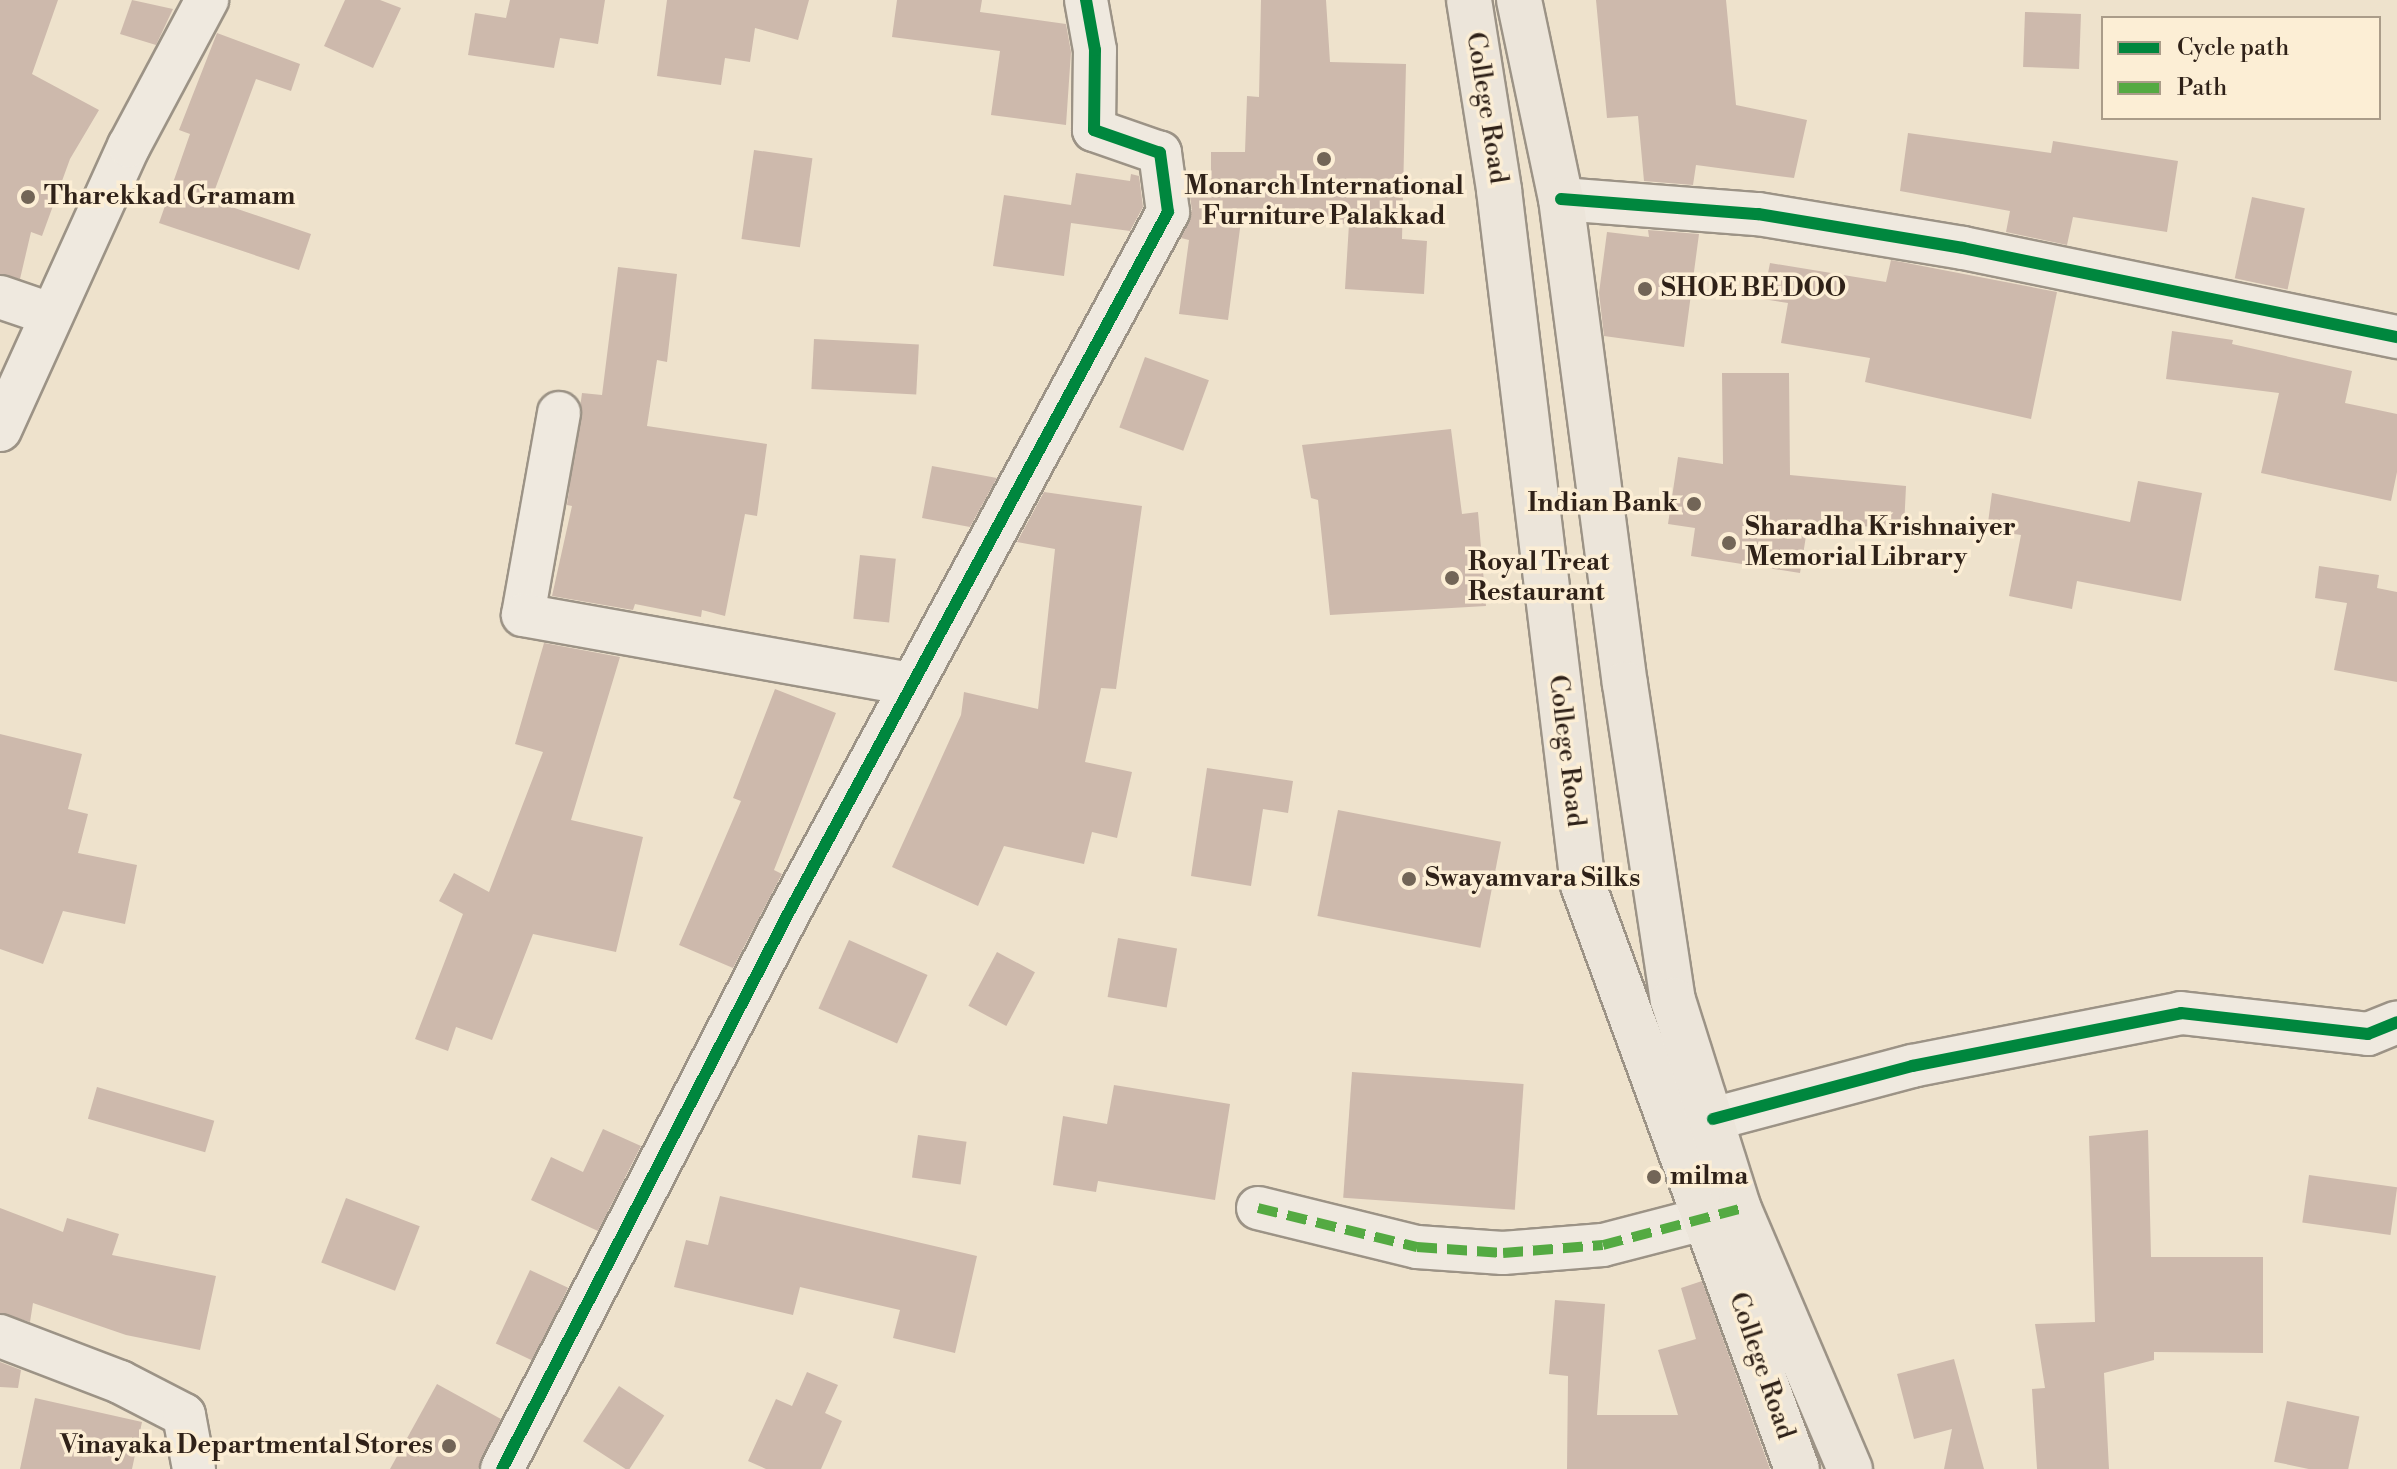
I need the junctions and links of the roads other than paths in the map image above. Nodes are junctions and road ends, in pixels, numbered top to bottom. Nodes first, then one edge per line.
1 (207, 0) edge
2 (1086, 0) edge
3 (1469, 0) edge
4 (1519, 0) edge
5 (1561, 199) junction
6 (0, 297) edge
7 (50, 314) junction
8 (2397, 337) edge
9 (559, 413) dead end
10 (0, 430) edge
11 (912, 684) junction
12 (2397, 1022) edge
13 (1713, 1119) junction
14 (1258, 1208) dead end
15 (1724, 1213) junction
16 (0, 1336) edge
17 (194, 1469) edge
18 (502, 1469) edge
19 (1797, 1469) edge
20 (1850, 1469) edge

1 - 7 street
2 - 11 street
3 - 15 main road, College Road
4 - 5 main road, College Road
5 - 8 street
5 - 13 main road, College Road
6 - 7 street
7 - 10 street
9 - 11 street
11 - 18 street
12 - 13 street
13 - 15 main road, College Road
14 - 15 street
15 - 19 main road, College Road
15 - 20 main road, College Road
16 - 17 street

